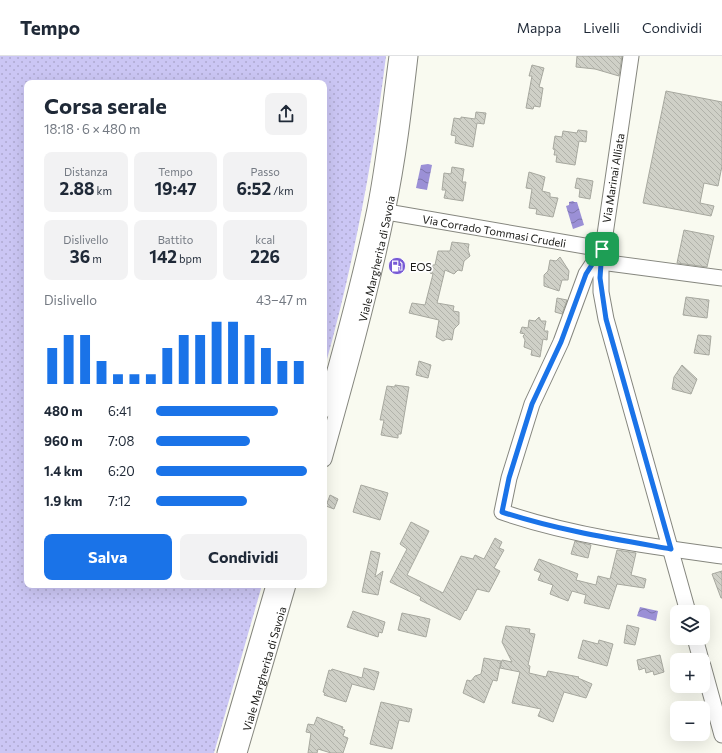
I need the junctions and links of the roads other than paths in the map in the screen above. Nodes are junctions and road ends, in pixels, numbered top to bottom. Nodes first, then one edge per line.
1 (397, 56) edge
2 (410, 56) edge
3 (631, 56) edge
4 (387, 212) junction
5 (602, 255) junction
6 (722, 278) edge
7 (327, 400) edge
8 (327, 447) edge
9 (671, 549) junction
10 (722, 556) edge
11 (273, 588) edge
12 (287, 588) edge
13 (686, 605) edge
14 (710, 691) edge
15 (722, 735) edge
16 (225, 753) edge
17 (239, 753) edge

1 - 7 street, Viale Margherita di Savoia
2 - 4 street, Viale Margherita di Savoia
3 - 5 street, Via Marinai Alliata
4 - 5 street, Via Corrado Tommasi Crudeli
4 - 8 street, Viale Margherita di Savoia
5 - 6 street, Via Corrado Tommasi Crudeli
5 - 9 street
5 - 9 street, Via Marinai Alliata
9 - 10 street, Via Marinai Alliata
9 - 13 street
11 - 16 street, Viale Margherita di Savoia
12 - 17 street, Viale Margherita di Savoia
14 - 15 street

